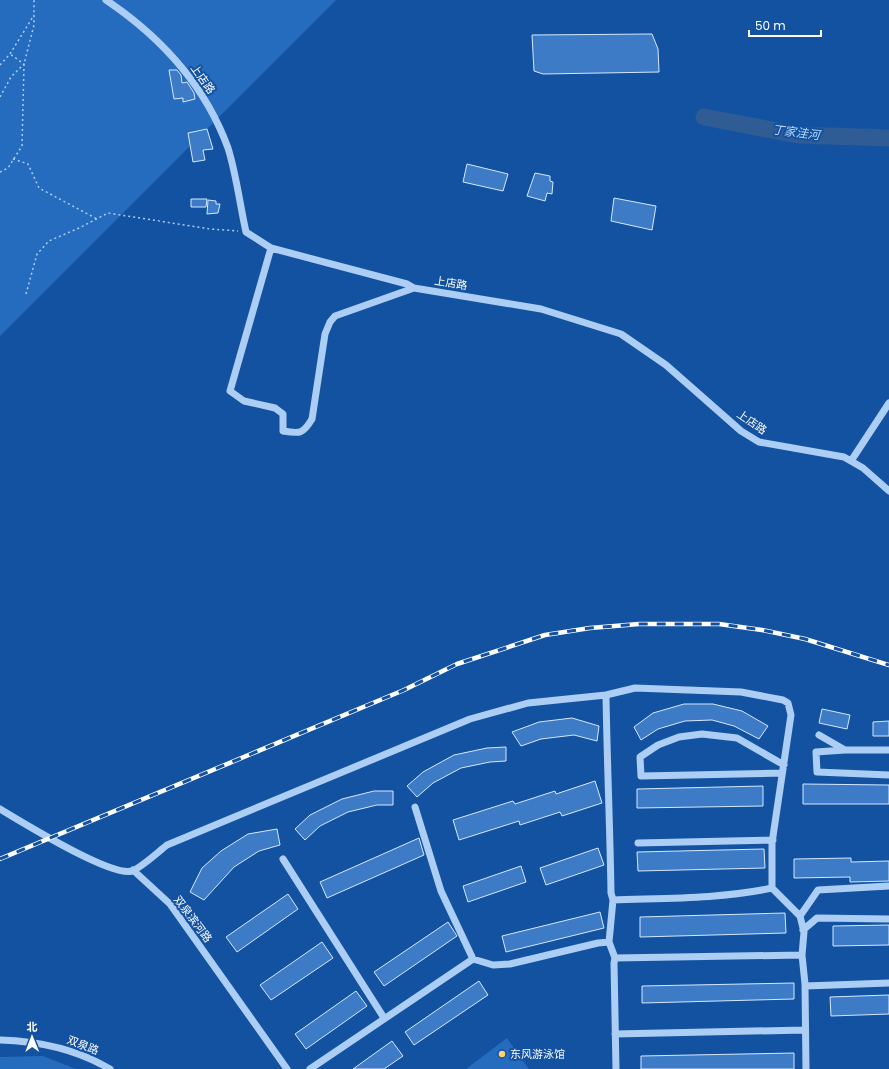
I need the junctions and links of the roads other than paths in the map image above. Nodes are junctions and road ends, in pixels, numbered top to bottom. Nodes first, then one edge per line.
1 (106, 0) edge
2 (271, 248) junction
3 (414, 288) junction
4 (889, 403) edge
5 (851, 461) junction
6 (889, 491) edge
7 (606, 695) junction
8 (819, 735) dead end
9 (845, 750) junction
10 (889, 750) edge
11 (784, 765) junction
12 (782, 774) junction
13 (889, 775) edge
14 (415, 807) dead end
15 (0, 809) edge
16 (773, 840) junction
17 (638, 843) dead end
18 (283, 859) dead end
19 (133, 870) junction
20 (889, 886) edge
21 (772, 888) junction
22 (613, 900) junction
23 (800, 916) junction
24 (889, 919) edge
25 (803, 930) junction
26 (608, 942) junction
27 (802, 955) junction
28 (616, 958) junction
29 (473, 959) junction
30 (889, 983) edge
31 (805, 986) junction
32 (384, 1018) junction
33 (805, 1030) junction
34 (0, 1034) edge
35 (615, 1034) junction
36 (3, 1040) edge
37 (110, 1069) edge
38 (287, 1069) edge
39 (310, 1069) edge
40 (616, 1069) edge
41 (806, 1069) edge

1 - 2 street, 上店路
2 - 3 street, 上店路
2 - 3 street
3 - 5 street, 上店路
4 - 5 street
5 - 6 street, 上店路
7 - 11 street
7 - 19 street
7 - 22 street
8 - 9 street
9 - 10 street
9 - 13 street
11 - 12 street
11 - 12 street
12 - 16 street
14 - 29 street
15 - 19 street
16 - 17 street
16 - 21 street
18 - 32 street
19 - 38 street, 双泉滨河路
20 - 23 street
21 - 22 street
21 - 23 street
22 - 26 street
23 - 25 street
24 - 25 street
25 - 27 street
26 - 28 street
26 - 29 street
27 - 28 street
27 - 31 street
28 - 35 street
29 - 32 street
30 - 31 street
31 - 33 street
32 - 39 street
33 - 35 street
33 - 41 street
34 - 36 street
35 - 40 street
36 - 37 street, 双泉路

